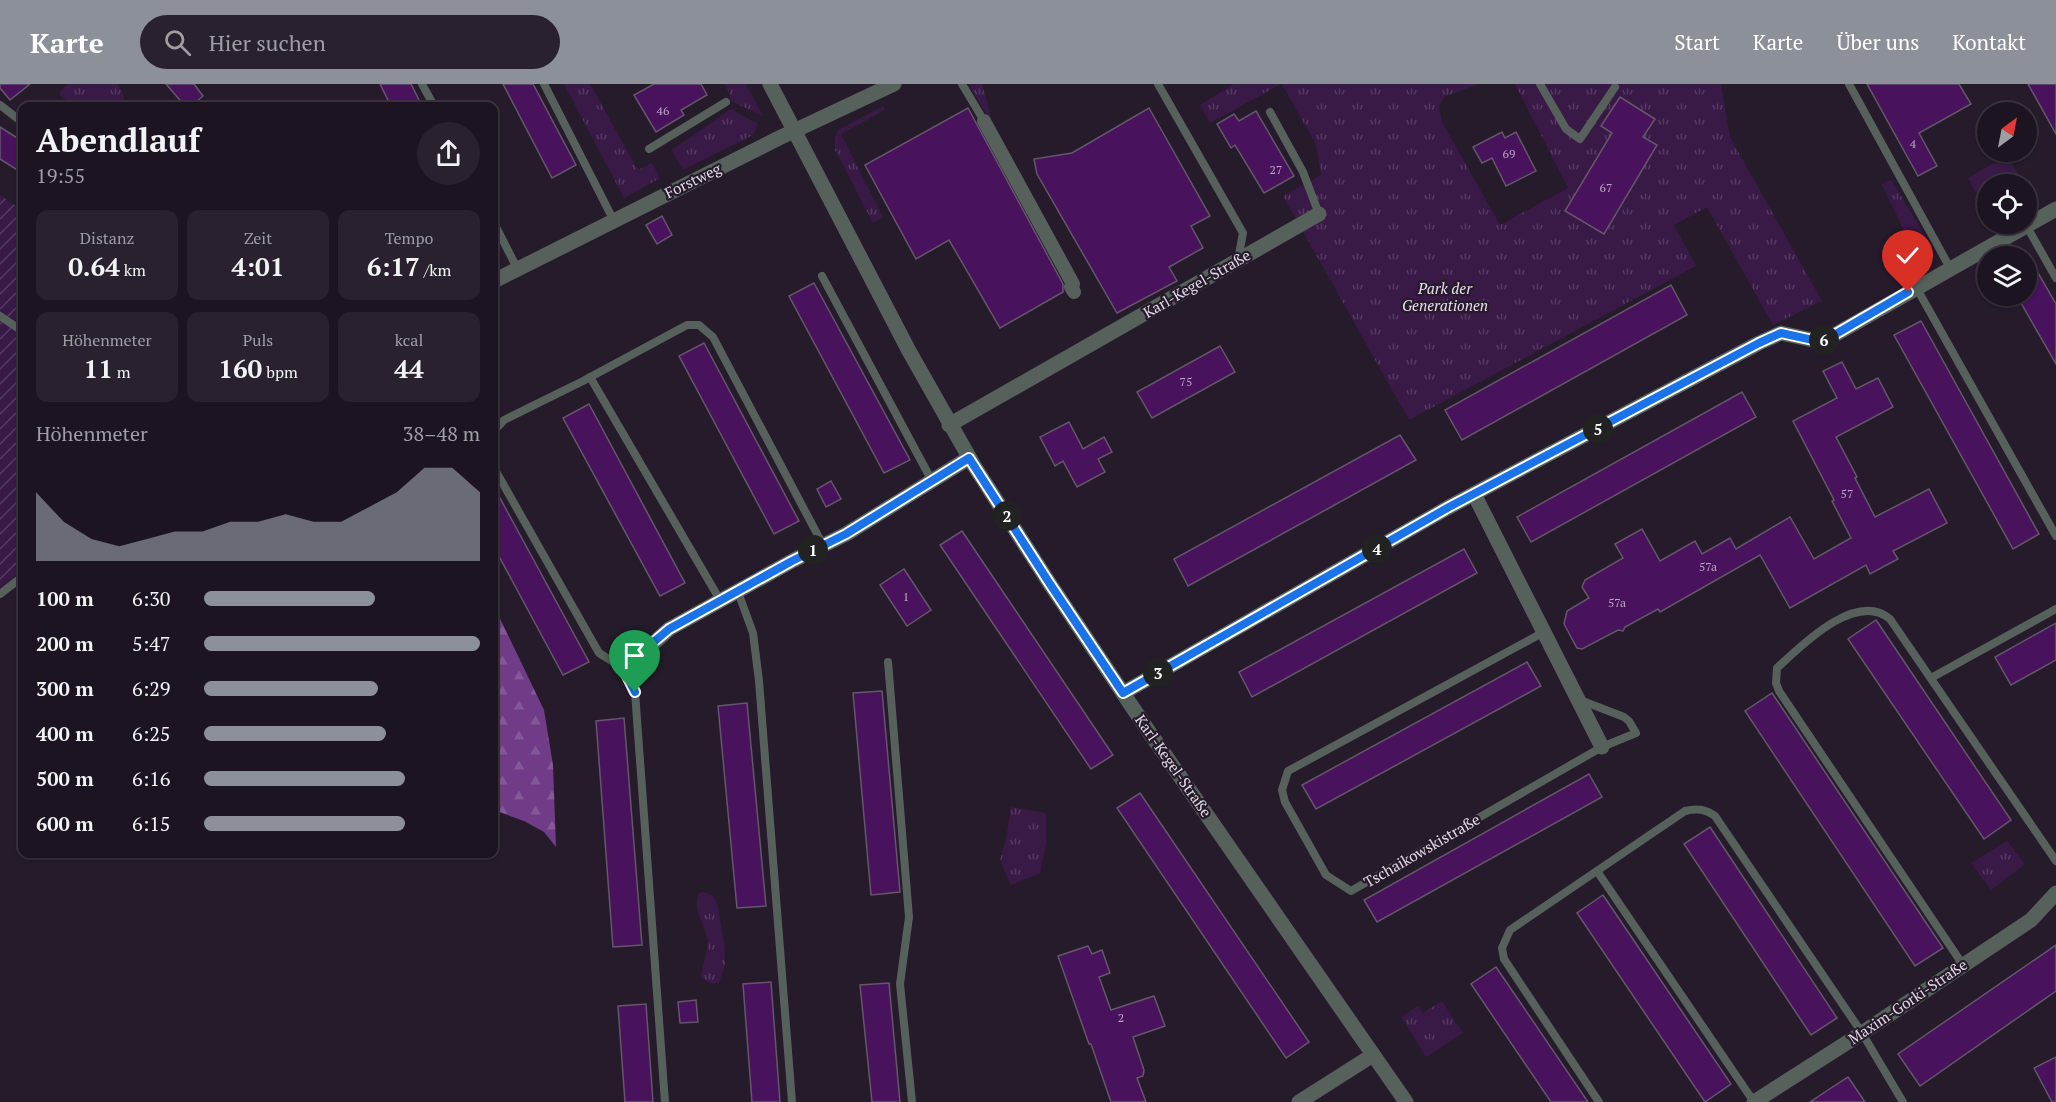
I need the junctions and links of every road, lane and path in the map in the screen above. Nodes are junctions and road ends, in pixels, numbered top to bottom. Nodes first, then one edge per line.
1 (422, 84) edge
2 (544, 84) edge
3 (770, 84) edge
4 (894, 84) edge
5 (962, 84) edge
6 (1158, 84) edge
7 (1540, 84) edge
8 (1850, 84) edge
9 (1615, 87) dead end
10 (432, 102) edge
11 (726, 102) dead end
12 (0, 105) edge
13 (1270, 112) dead end
14 (18, 119) edge
15 (984, 121) joint
16 (795, 130) junction
17 (649, 149) dead end
18 (2056, 209) edge
19 (1319, 214) joint
20 (614, 219) junction
21 (2037, 219) edge
22 (498, 231) edge
23 (2010, 234) edge
24 (2031, 234) edge
25 (1238, 261) junction
26 (517, 268) junction
27 (1950, 268) junction
28 (822, 276) dead end
29 (2056, 278) edge
30 (498, 279) edge
31 (1916, 287) junction
32 (1074, 292) dead end
33 (0, 316) edge
34 (18, 328) edge
35 (590, 377) junction
36 (949, 424) junction
37 (498, 427) edge
38 (969, 458) junction
39 (498, 475) edge
40 (932, 481) junction
41 (1474, 494) junction
42 (2056, 536) edge
43 (823, 545) junction
44 (18, 580) edge
45 (738, 591) junction
46 (0, 594) edge
47 (720, 600) junction
48 (2056, 609) edge
49 (1544, 632) junction
50 (888, 662) dead end
51 (623, 668) junction
52 (1930, 678) junction
53 (1123, 693) junction
54 (1576, 698) junction
55 (1602, 747) junction
56 (2056, 861) edge
57 (1598, 871) junction
58 (2056, 893) edge
59 (1963, 965) junction
60 (1862, 1033) junction
61 (1373, 1055) junction
62 (665, 1102) edge
63 (792, 1102) edge
64 (912, 1102) edge
65 (1299, 1102) edge
66 (1406, 1102) edge
67 (1599, 1102) edge
68 (1754, 1102) edge
69 (1904, 1102) edge

1 - 10 lane
2 - 20 lane
3 - 16 street, Karl-Kegel-Straße
4 - 16 street, Forstweg
5 - 15 lane
6 - 25 lane
7 - 9 lane
8 - 27 lane
11 - 17 lane
12 - 14 lane
13 - 19 lane
15 - 32 street
16 - 20 street, Forstweg
16 - 36 street, Karl-Kegel-Straße
18 - 21 street
19 - 25 street, Karl-Kegel-Straße
20 - 26 street, Forstweg
22 - 26 lane
23 - 27 street
24 - 29 lane
25 - 36 street, Karl-Kegel-Straße
26 - 30 street, Forstweg
27 - 31 street
28 - 40 lane
31 - 41 street
31 - 42 lane
33 - 34 lane
35 - 37 lane
35 - 43 lane
35 - 47 lane
36 - 38 street, Karl-Kegel-Straße
38 - 40 street
38 - 53 street, Karl-Kegel-Straße
39 - 51 lane
40 - 43 street
41 - 49 street
41 - 53 street
43 - 45 street
44 - 46 lane
45 - 47 street
45 - 63 lane
47 - 51 street
48 - 52 lane
49 - 54 street
49 - 55 lane, Tschaikowskistraße
50 - 64 lane
51 - 62 lane
52 - 56 lane
52 - 59 lane
53 - 61 street, Karl-Kegel-Straße
54 - 55 street
54 - 55 lane
57 - 60 lane
57 - 67 lane
57 - 68 lane
58 - 59 street, Maxim-Gorki-Straße
59 - 60 street, Maxim-Gorki-Straße
60 - 68 street, Maxim-Gorki-Straße
60 - 69 lane
61 - 65 street
61 - 66 street, Karl-Kegel-Straße

